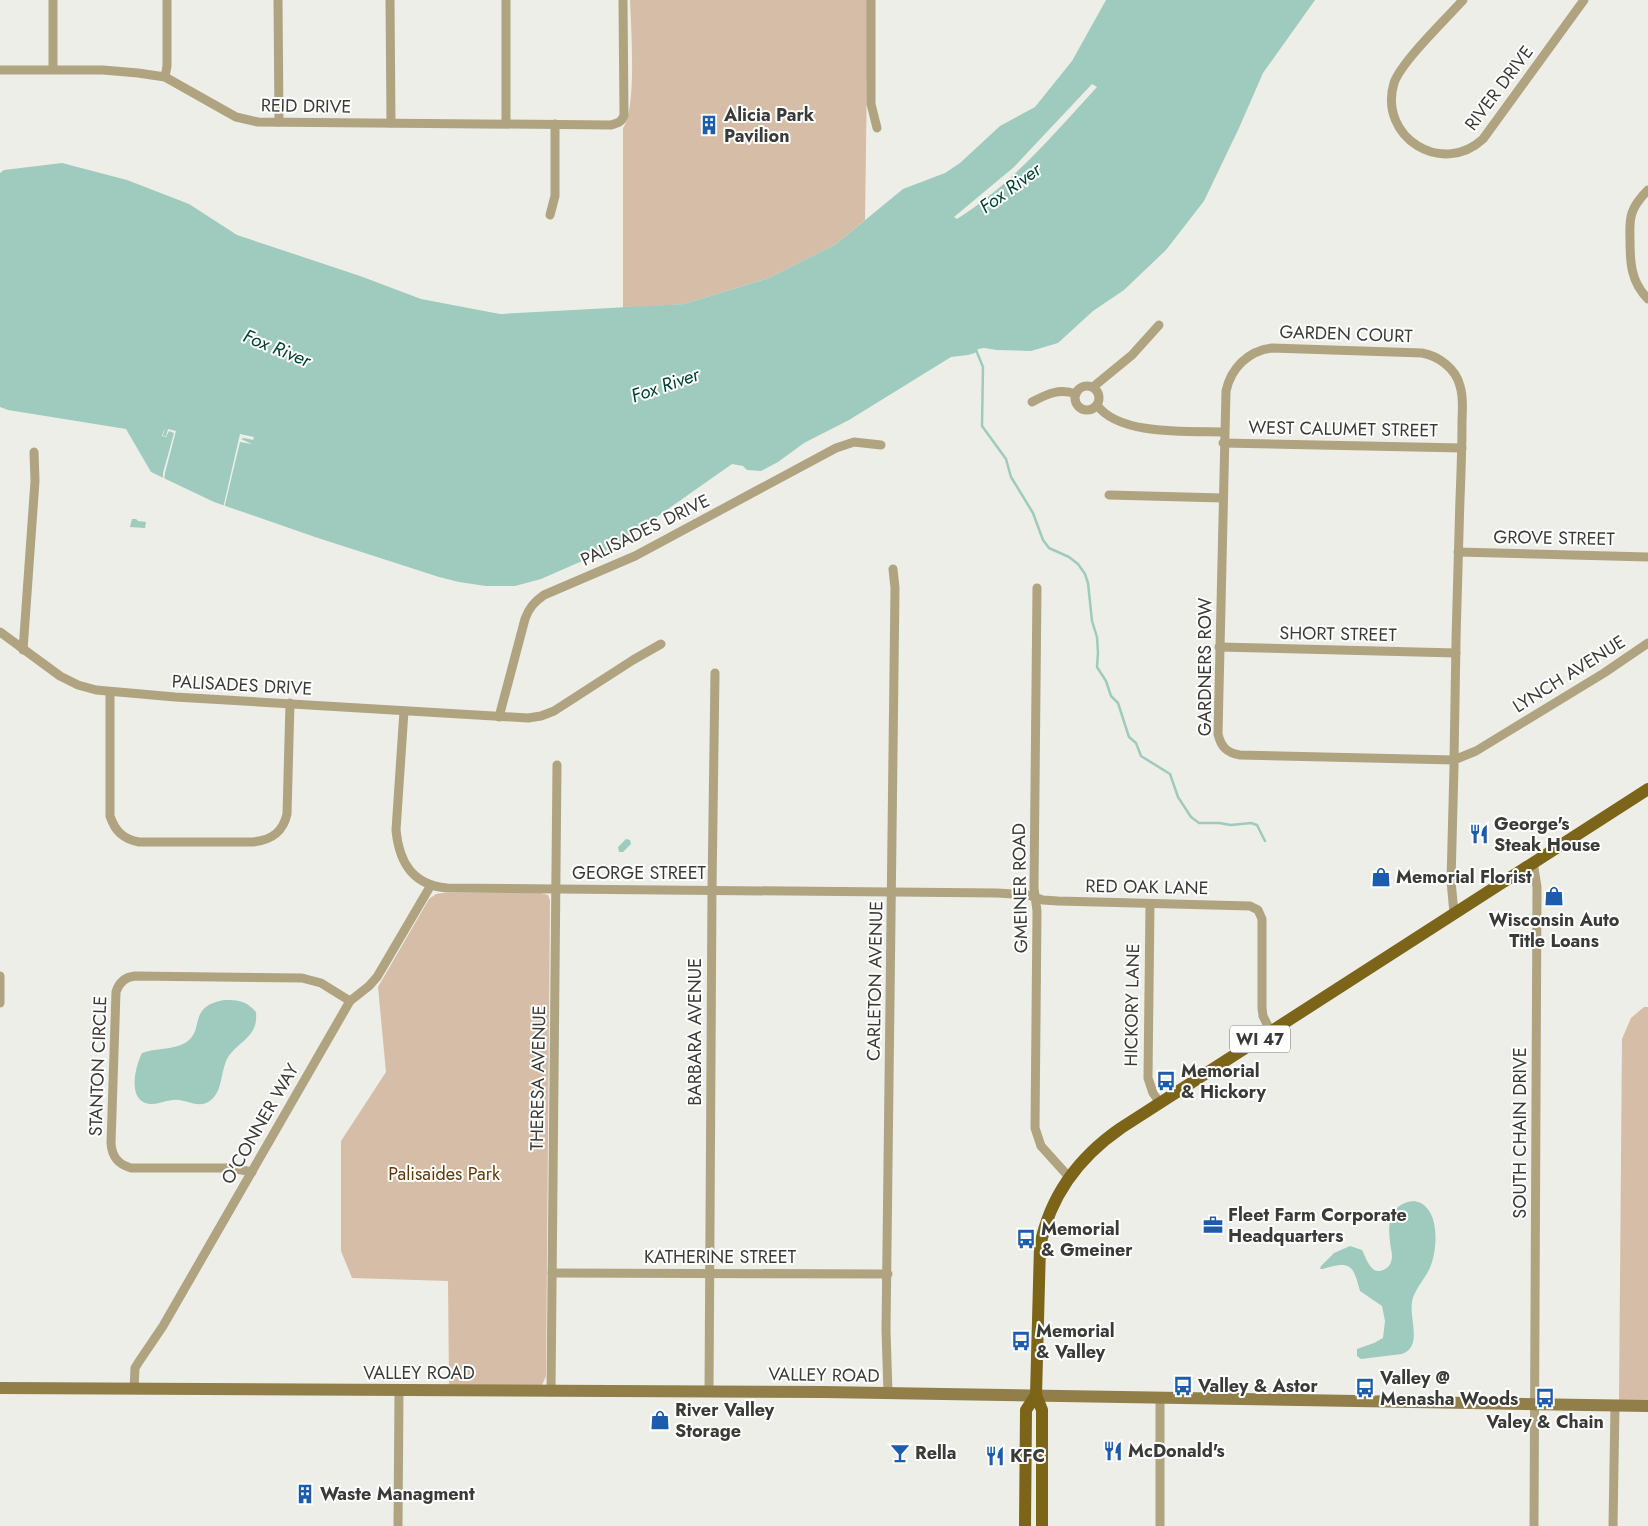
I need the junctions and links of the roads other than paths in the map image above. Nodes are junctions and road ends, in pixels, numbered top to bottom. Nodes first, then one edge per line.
1 (53, 0) edge
2 (167, 0) edge
3 (278, 0) edge
4 (390, 0) edge
5 (506, 0) edge
6 (623, 0) edge
7 (871, 0) edge
8 (1462, 0) edge
9 (1584, 0) edge
10 (0, 70) edge
11 (53, 70) junction
12 (165, 77) junction
13 (278, 122) junction
14 (391, 123) junction
15 (506, 123) junction
16 (555, 124) junction
17 (876, 128) dead end
18 (1648, 190) edge
19 (550, 215) dead end
20 (1648, 299) edge
21 (1159, 325) dead end
22 (1092, 387) junction
23 (1076, 394) junction
24 (1032, 402) dead end
25 (1098, 405) junction
26 (1224, 432) junction
27 (1223, 443) junction
28 (880, 445) dead end
29 (1462, 448) junction
30 (34, 452) dead end
31 (1109, 494) dead end
32 (1223, 498) junction
33 (1458, 552) junction
34 (1648, 557) edge
35 (893, 569) dead end
36 (1037, 588) dead end
37 (0, 634) edge
38 (1648, 643) edge
39 (661, 644) dead end
40 (1219, 647) junction
41 (23, 650) junction
42 (1456, 653) junction
43 (715, 673) dead end
44 (110, 692) junction
45 (290, 703) junction
46 (404, 711) junction
47 (500, 717) junction
48 (1454, 760) junction
49 (557, 765) dead end
50 (1648, 789) edge
51 (1533, 862) junction
52 (431, 885) junction
53 (556, 889) junction
54 (712, 890) junction
55 (892, 892) junction
56 (1035, 898) junction
57 (1150, 904) junction
58 (1454, 913) junction
59 (0, 976) edge
60 (350, 1001) junction
61 (0, 1003) edge
62 (1271, 1032) junction
63 (1160, 1103) junction
64 (252, 1172) junction
65 (1069, 1177) junction
66 (552, 1273) junction
67 (710, 1274) junction
68 (888, 1274) junction
69 (0, 1388) edge
70 (134, 1389) junction
71 (400, 1391) junction
72 (551, 1392) junction
73 (710, 1392) junction
74 (888, 1393) junction
75 (1036, 1395) junction
76 (1160, 1398) junction
77 (1534, 1404) junction
78 (1615, 1405) junction
79 (1648, 1406) edge
80 (398, 1526) edge
81 (1025, 1526) edge
82 (1042, 1526) edge
83 (1160, 1526) edge
84 (1534, 1526) edge
85 (1613, 1526) edge

1 - 11 street
2 - 12 street
3 - 13 street
4 - 14 street
5 - 15 street
6 - 16 street, REID DRIVE
7 - 17 street
8 - 9 street, RIVER DRIVE
10 - 11 street, REID DRIVE
11 - 12 street, REID DRIVE
12 - 13 street, REID DRIVE
13 - 14 street, REID DRIVE
14 - 15 street, REID DRIVE
15 - 16 street, REID DRIVE
16 - 19 street
18 - 20 street
21 - 22 street
22 - 23 street
22 - 25 street
23 - 24 street
23 - 25 street
25 - 26 street
26 - 27 street, GARDEN COURT
26 - 29 street, GARDEN COURT
27 - 29 street, WEST CALUMET STREET
27 - 32 street, GARDNERS ROW
28 - 47 street, PALISADES DRIVE
29 - 33 street
30 - 41 street
31 - 32 street
32 - 40 street, GARDNERS ROW
33 - 34 street, GROVE STREET
33 - 42 street
35 - 55 street, CARLETON AVENUE
36 - 56 street, GMEINER ROAD
37 - 41 street, PALISADES DRIVE
38 - 48 street, LYNCH AVENUE
39 - 47 street, PALISADES DRIVE
40 - 42 street, SHORT STREET
40 - 48 street, GARDNERS ROW
41 - 44 street, PALISADES DRIVE
42 - 48 street
43 - 54 street, BARBARA AVENUE
44 - 45 street, PALISADES DRIVE
44 - 45 street
45 - 46 street, PALISADES DRIVE
46 - 47 street, PALISADES DRIVE
46 - 52 street, GEORGE STREET
48 - 58 street
49 - 53 street, THERESA AVENUE
50 - 51 main road, WI 47
51 - 58 main road, WI 47
51 - 77 street, SOUTH CHAIN DRIVE
52 - 53 street, GEORGE STREET
52 - 60 street, O'CONNER WAY
53 - 54 street, GEORGE STREET
53 - 66 street, THERESA AVENUE
54 - 55 street, GEORGE STREET
54 - 67 street, BARBARA AVENUE
55 - 56 street, GEORGE STREET
55 - 68 street, CARLETON AVENUE
56 - 57 street, RED OAK LANE
56 - 65 street, GMEINER ROAD
57 - 62 street, RED OAK LANE
57 - 63 street, HICKORY LANE
58 - 62 main road, WI 47
59 - 61 street
60 - 64 street, O'CONNER WAY
60 - 64 street, STANTON CIRCLE
62 - 63 main road, WI 47
63 - 65 main road, WI 47
64 - 70 street, O'CONNER WAY
65 - 75 main road, WI 47
66 - 67 street, KATHERINE STREET
66 - 72 street, THERESA AVENUE
67 - 68 street, KATHERINE STREET
67 - 73 street, BARBARA AVENUE
68 - 74 street, CARLETON AVENUE
69 - 70 main road, VALLEY ROAD
70 - 71 main road, VALLEY ROAD
71 - 72 main road, VALLEY ROAD
71 - 80 street
72 - 73 main road, VALLEY ROAD
73 - 74 main road, VALLEY ROAD
74 - 75 main road, VALLEY ROAD
75 - 76 main road, VALLEY ROAD
75 - 81 main road, WI 47
75 - 82 main road, WI 47
76 - 77 main road, VALLEY ROAD
76 - 83 street
77 - 78 main road, VALLEY ROAD
77 - 84 street, SOUTH CHAIN DRIVE
78 - 79 main road, VALLEY ROAD
78 - 85 street

